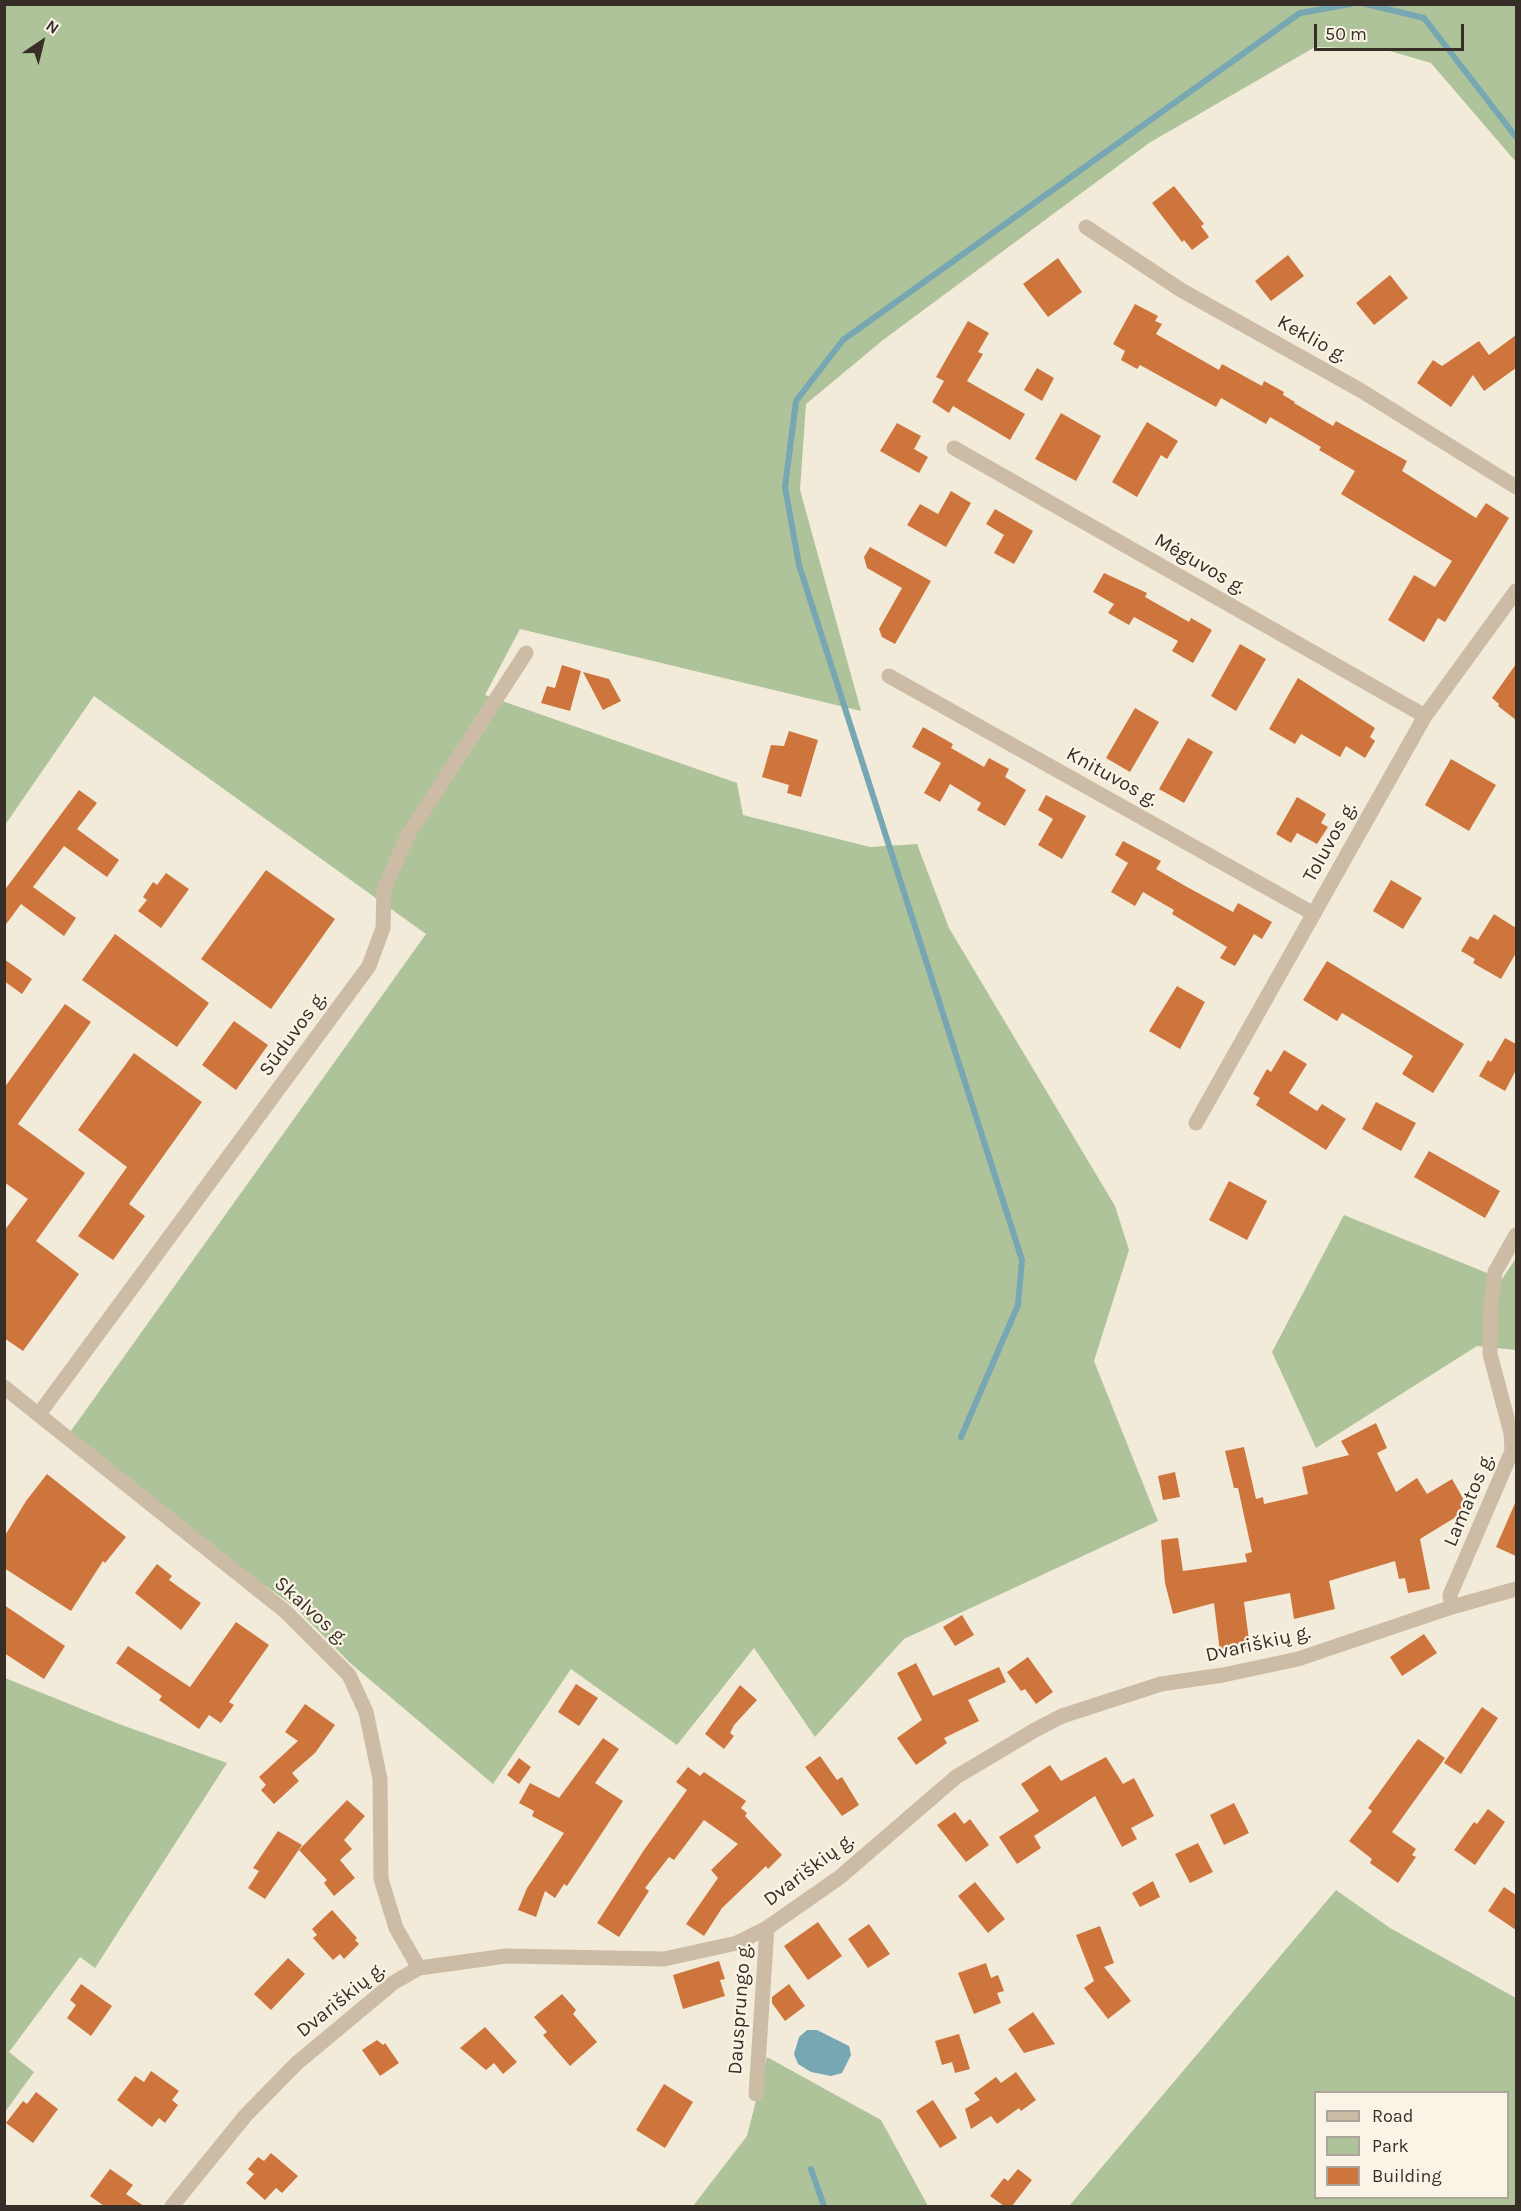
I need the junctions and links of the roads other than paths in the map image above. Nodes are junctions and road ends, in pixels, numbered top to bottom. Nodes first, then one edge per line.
1 (1086, 227) dead end
2 (954, 448) dead end
3 (1516, 487) edge
4 (1516, 591) edge
5 (526, 653) dead end
6 (889, 676) dead end
7 (1425, 716) junction
8 (1314, 914) junction
9 (1196, 1123) dead end
10 (1516, 1236) edge
11 (4, 1387) edge
12 (39, 1414) junction
13 (1516, 1589) edge
14 (1452, 1607) junction
15 (766, 1928) junction
16 (419, 1968) junction
17 (756, 2094) dead end
18 (172, 2206) edge

1 - 3 street, Keklio g.
2 - 7 street, Mėguvos g.
4 - 7 street, Toluvos g.
5 - 12 street, Sūduvos g.
6 - 8 street, Knituvos g.
7 - 8 street, Toluvos g.
8 - 9 street, Toluvos g.
10 - 14 street, Lamatos g.
11 - 12 street, Skalvos g.
12 - 16 street, Skalvos g.
13 - 14 street, Dvariškių g.
14 - 15 street, Dvariškių g.
15 - 16 street, Dvariškių g.
15 - 17 street, Dausprungo g.
16 - 18 street, Dvariškių g.

